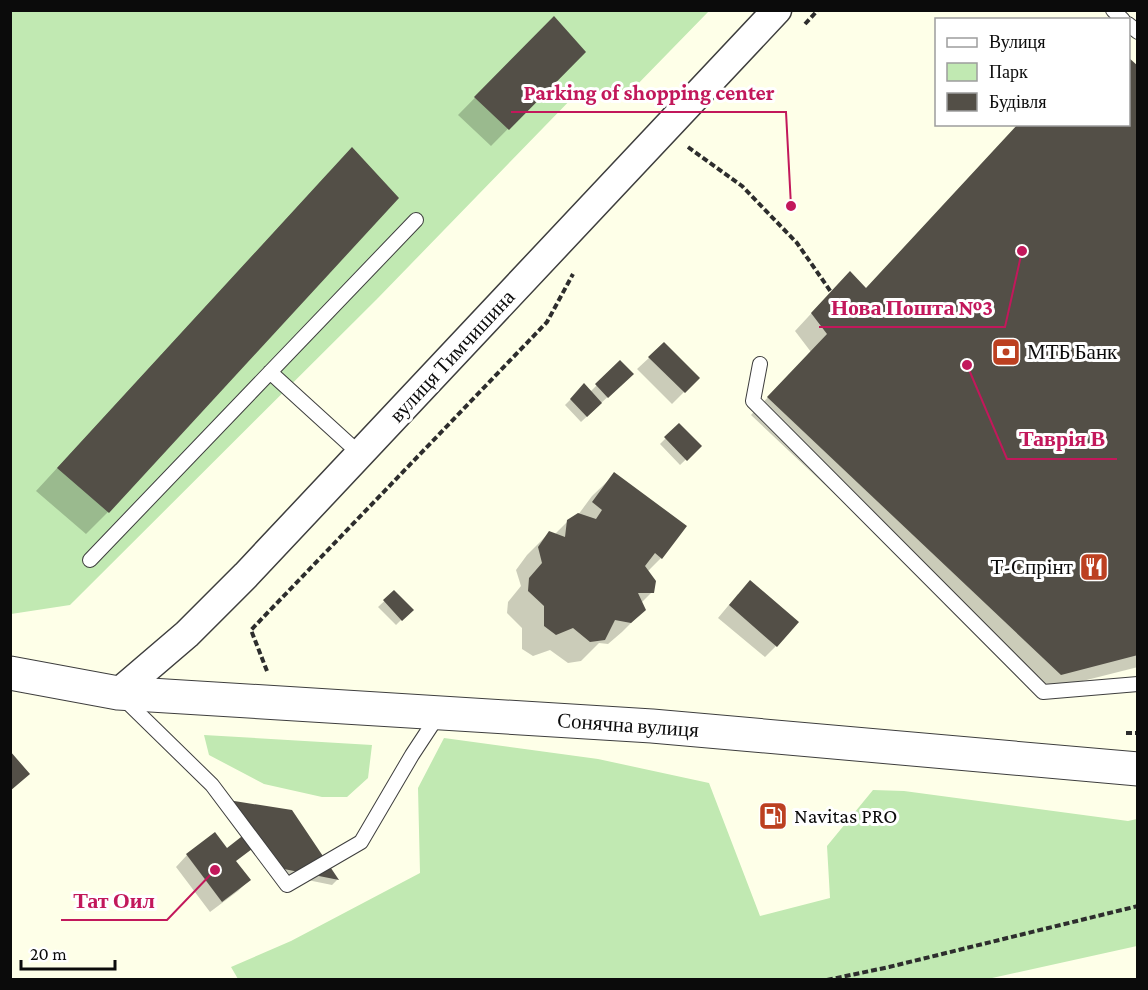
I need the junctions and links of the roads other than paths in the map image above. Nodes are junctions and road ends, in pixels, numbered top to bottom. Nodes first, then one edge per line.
1 (777, 10) edge
2 (416, 220) dead end
3 (760, 364) dead end
4 (270, 372) junction
5 (360, 454) junction
6 (90, 560) dead end
7 (10, 673) edge
8 (1137, 684) edge
9 (118, 693) junction
10 (439, 714) junction
11 (1137, 770) edge

1 - 5 street, вулиця Тимчишина
2 - 4 lane
3 - 8 lane
4 - 5 lane
4 - 6 lane
5 - 9 street, вулиця Тимчишина
7 - 9 street, Сонячна вулиця
9 - 10 street, Сонячна вулиця
9 - 10 lane
10 - 11 street, Сонячна вулиця

